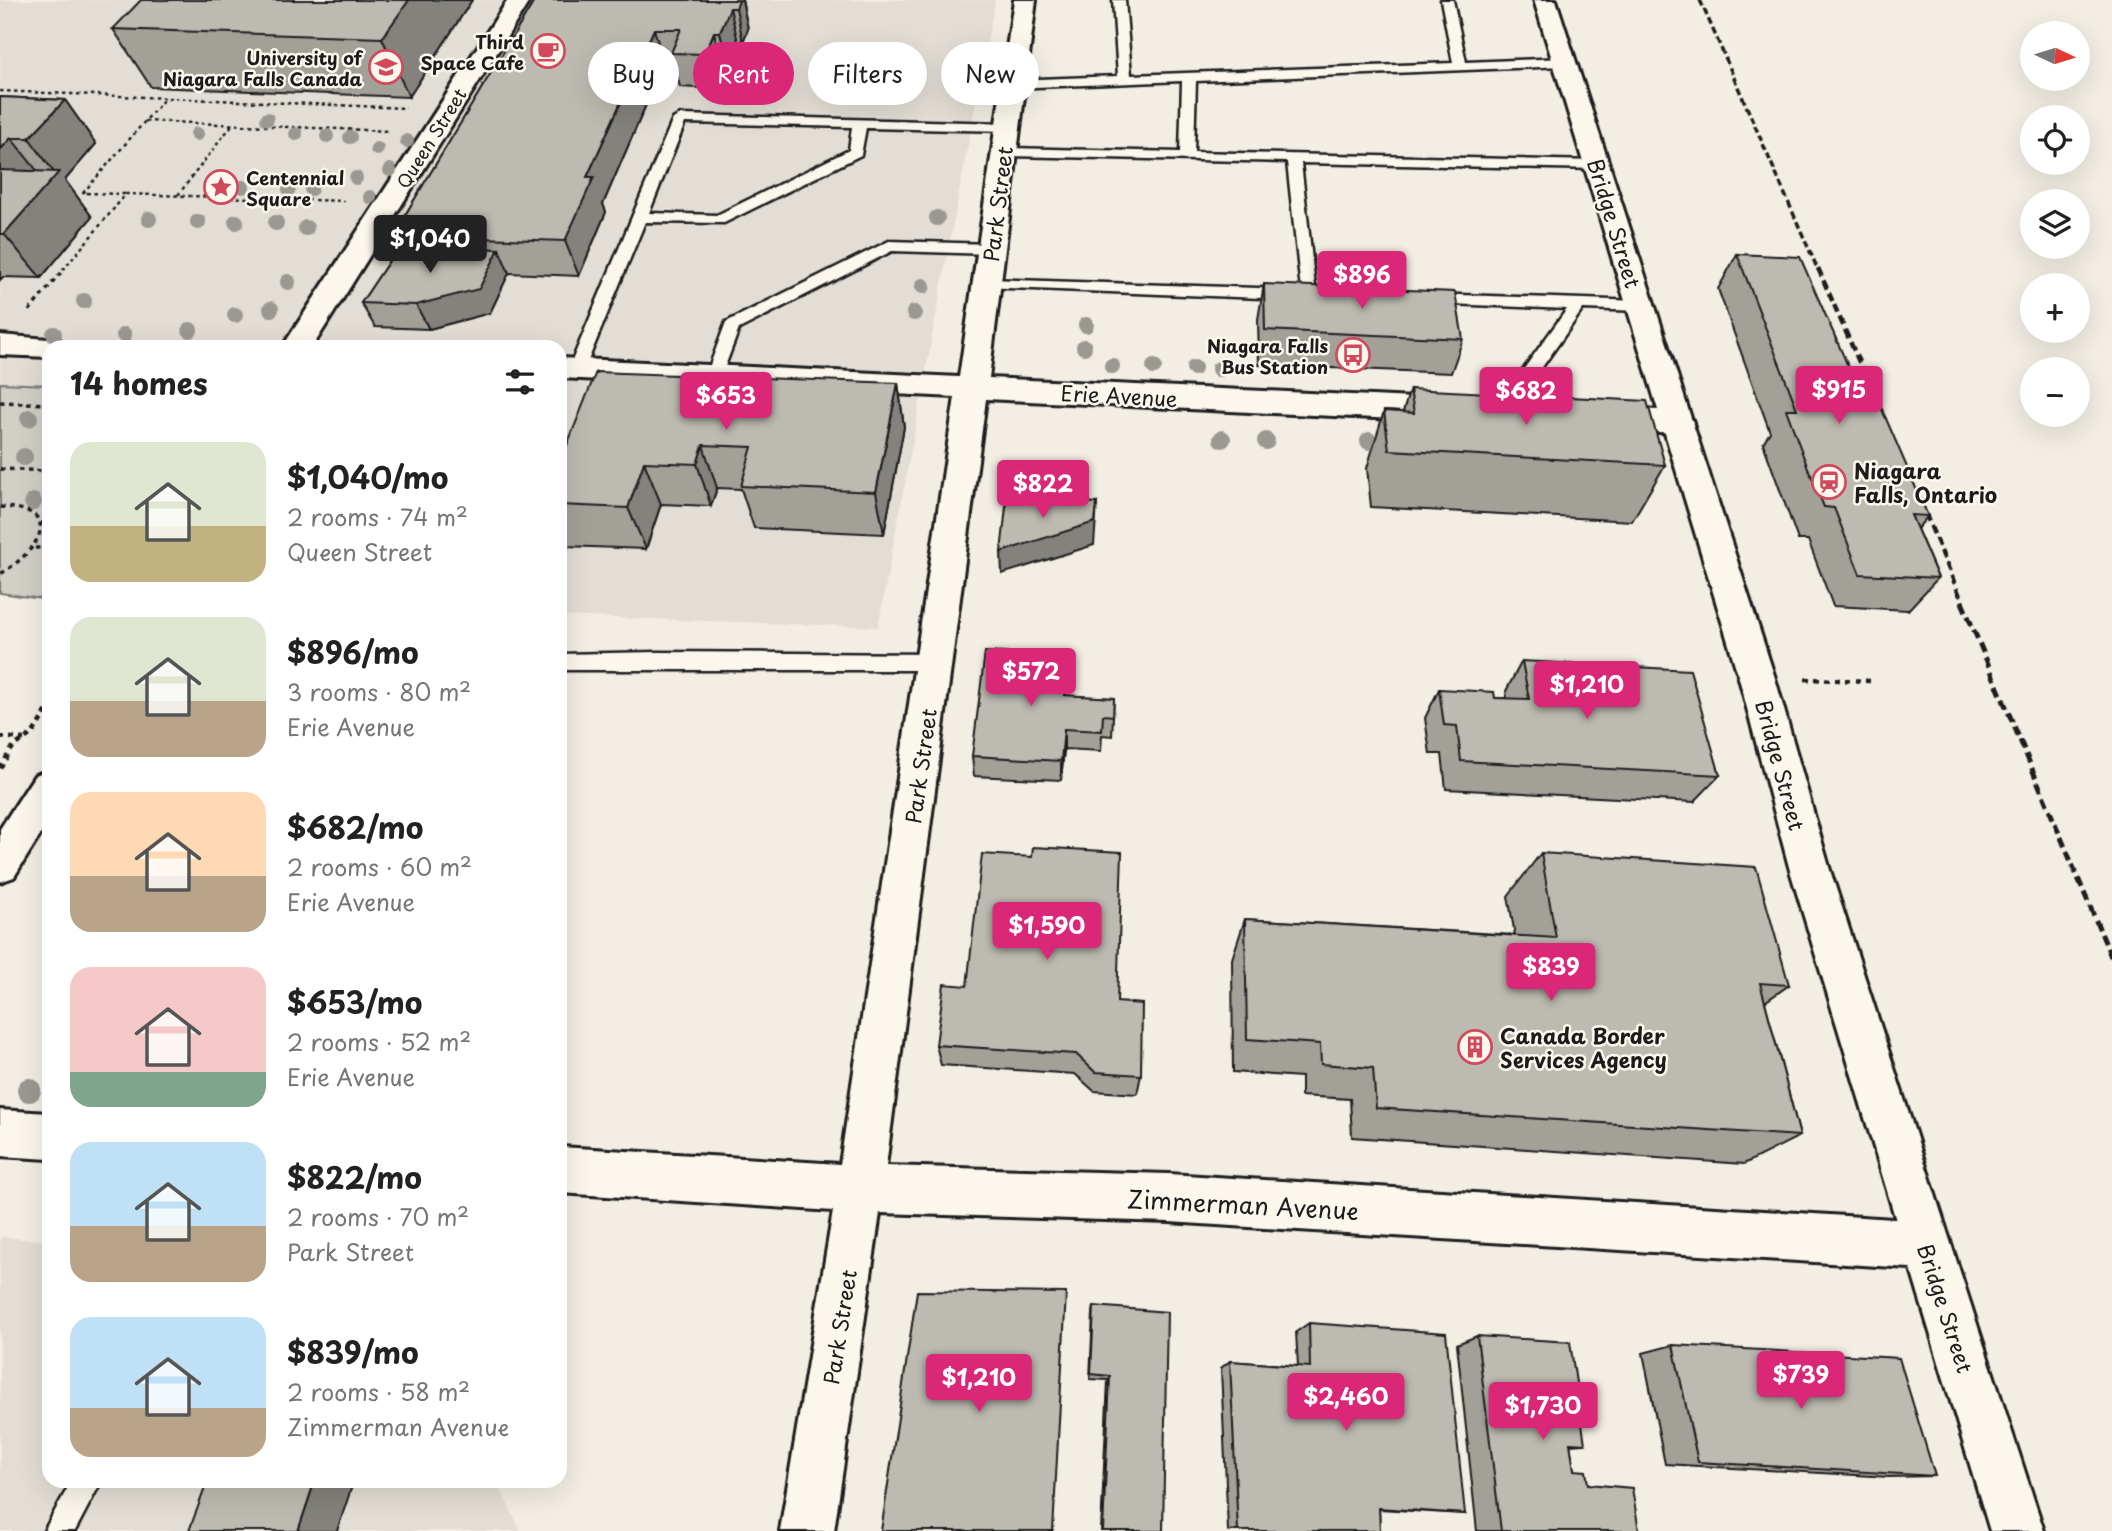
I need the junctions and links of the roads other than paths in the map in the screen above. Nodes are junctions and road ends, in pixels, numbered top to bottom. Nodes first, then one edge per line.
1 (519, 0) edge
2 (1024, 0) edge
3 (1119, 0) edge
4 (1447, 0) edge
5 (1545, 0) edge
6 (1018, 42) edge
7 (1565, 62) junction
8 (1460, 66) junction
9 (1189, 77) junction
10 (1125, 80) junction
11 (1039, 83) edge
12 (1009, 105) edge
13 (860, 123) junction
14 (1005, 139) junction
15 (1187, 157) junction
16 (1294, 160) junction
17 (1597, 165) junction
18 (639, 217) junction
19 (991, 249) junction
20 (987, 285) junction
21 (1416, 298) edge
22 (1579, 304) junction
23 (1641, 306) junction
24 (302, 340) edge
25 (1, 345) edge
26 (42, 347) edge
27 (568, 368) edge
28 (715, 373) junction
29 (973, 388) junction
30 (1501, 413) junction
31 (1539, 415) edge
32 (1576, 417) edge
33 (1677, 422) junction
34 (567, 662) edge
35 (935, 662) junction
36 (42, 799) edge
37 (0, 864) edge
38 (0, 1133) edge
39 (42, 1136) edge
40 (567, 1170) edge
41 (859, 1189) junction
42 (1926, 1245) junction
43 (84, 1488) edge
44 (59, 1531) edge
45 (807, 1531) edge
46 (2017, 1531) edge

1 - 24 street, Queen Street
2 - 6 street, Park Street
3 - 10 lane
4 - 8 lane
5 - 7 street, Bridge Street
7 - 8 lane
7 - 17 street, Bridge Street
8 - 9 lane
9 - 10 lane
9 - 15 lane
10 - 11 lane
12 - 14 street, Park Street
13 - 14 lane
13 - 18 lane
13 - 18 lane
14 - 15 lane
14 - 19 street, Park Street
15 - 16 lane
16 - 17 lane
16 - 20 lane
17 - 23 street, Bridge Street
18 - 27 lane
19 - 20 street, Park Street
19 - 28 lane
20 - 29 street, Park Street
21 - 22 lane
22 - 23 lane
22 - 30 lane
23 - 33 street, Bridge Street
25 - 26 street
27 - 28 street, Erie Avenue
28 - 29 street, Erie Avenue
29 - 30 street, Erie Avenue
29 - 35 street, Park Street
30 - 31 street, Erie Avenue
32 - 33 street
33 - 42 street, Bridge Street
34 - 35 lane
35 - 41 street, Park Street
36 - 37 street
38 - 39 street
40 - 41 street, Zimmerman Avenue
41 - 42 street, Zimmerman Avenue
41 - 45 street, Park Street
42 - 46 street, Bridge Street
43 - 44 lane

